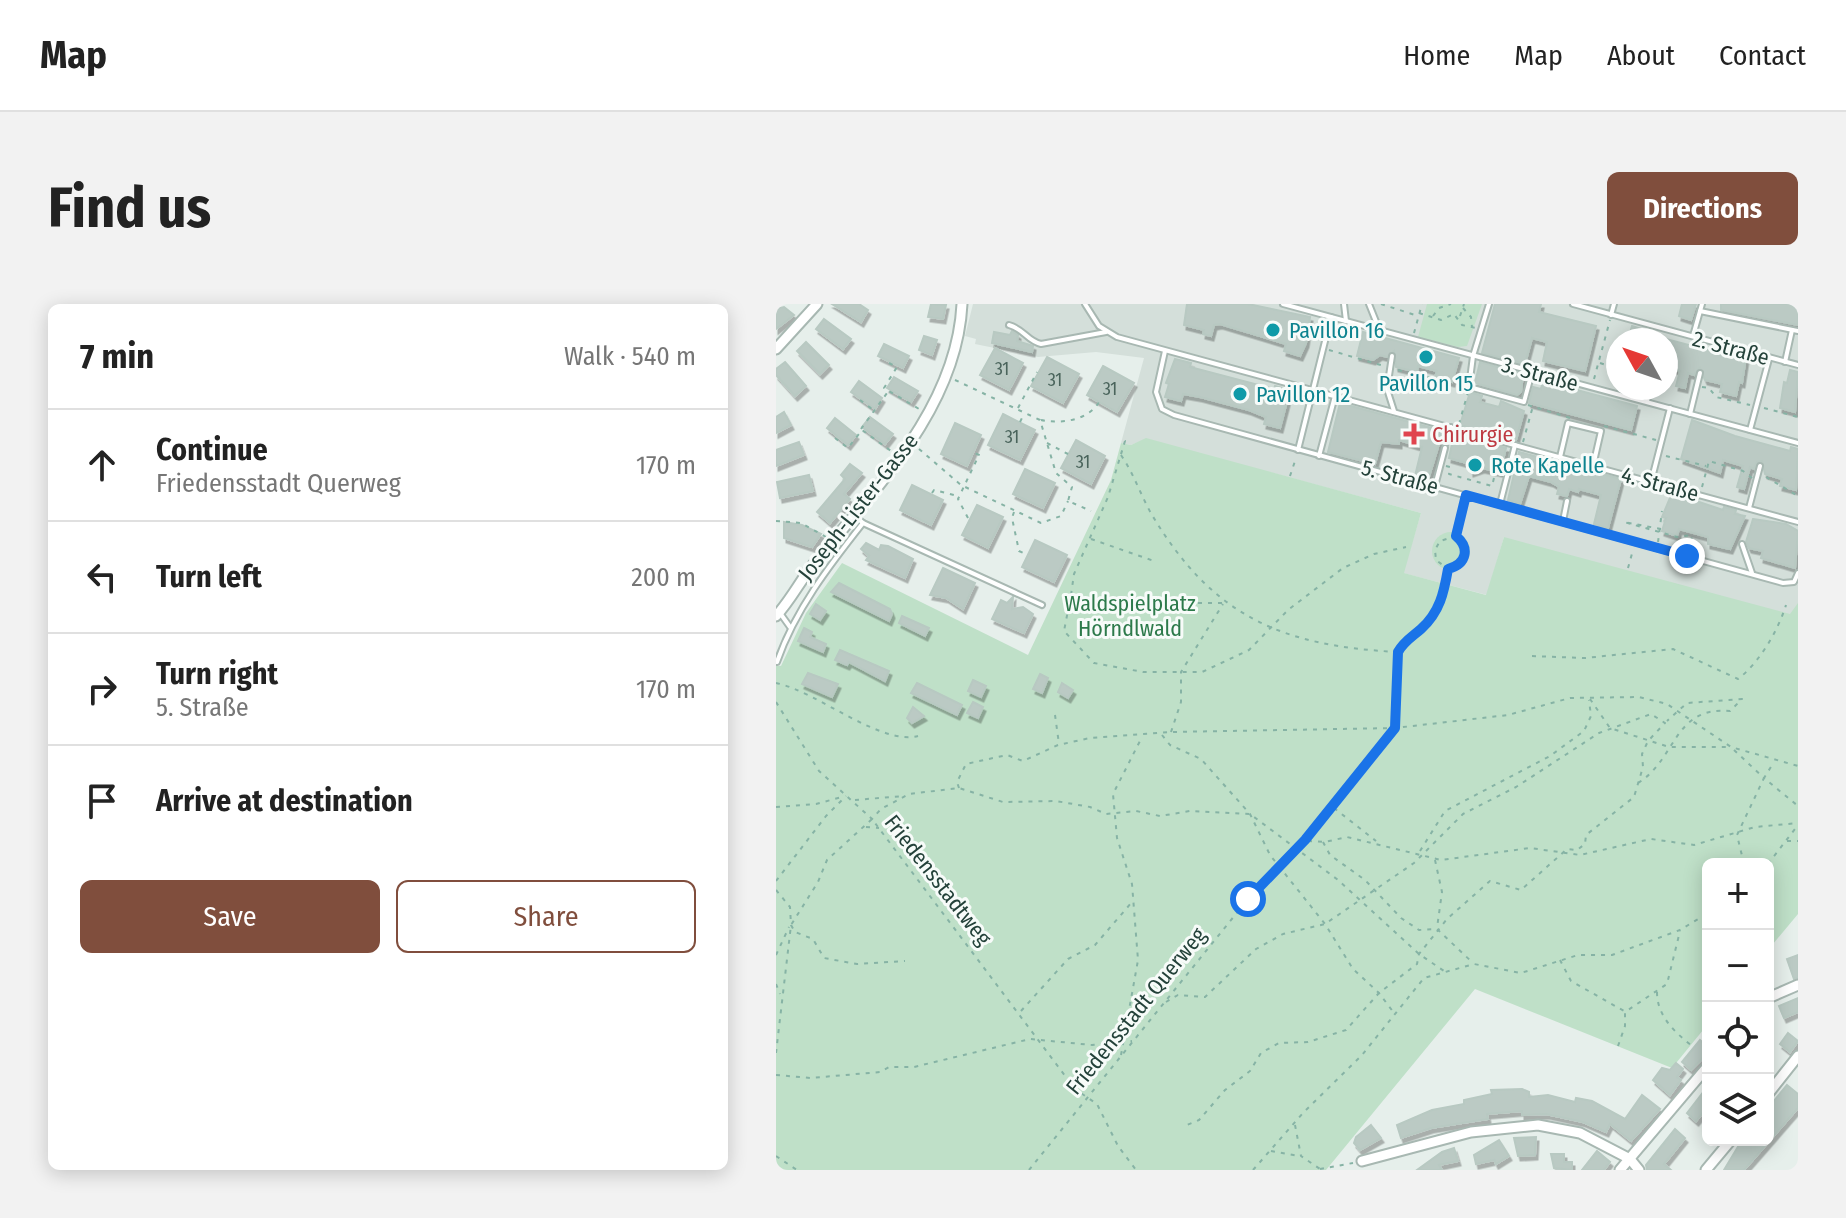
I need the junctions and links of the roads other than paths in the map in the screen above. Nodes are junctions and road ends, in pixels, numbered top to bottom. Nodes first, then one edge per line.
1 (817, 304) edge
2 (962, 304) edge
3 (1085, 304) edge
4 (1283, 304) edge
5 (1344, 304) edge
6 (1369, 304) edge
7 (1489, 304) edge
8 (1573, 304) edge
9 (1614, 304) edge
10 (1702, 304) edge
11 (1700, 311) junction
12 (1611, 315) junction
13 (1331, 317) junction
14 (1346, 321) junction
15 (1009, 325) dead end
16 (1379, 329) junction
17 (1795, 330) edge
18 (1106, 332) junction
19 (1693, 338) junction
20 (776, 349) edge
21 (1165, 351) junction
22 (1392, 356) dead end
23 (1473, 356) junction
24 (1770, 358) junction
25 (1785, 362) junction
26 (1798, 365) edge
27 (1532, 371) junction
28 (1700, 373) dead end
29 (1314, 390) junction
30 (1335, 396) junction
31 (1646, 402) joint
32 (1670, 408) junction
33 (1394, 411) junction
34 (1690, 414) junction
35 (1451, 427) junction
36 (1750, 430) junction
37 (1798, 443) edge
38 (1515, 445) junction
39 (1298, 450) junction
40 (1319, 456) junction
41 (1560, 457) junction
42 (1593, 466) junction
43 (1760, 466) dead end
44 (1651, 482) junction
45 (1435, 486) junction
46 (1567, 501) dead end
47 (1500, 504) junction
48 (1749, 508) junction
49 (854, 515) junction
50 (1563, 521) junction
51 (1798, 522) edge
52 (863, 523) junction
53 (1742, 544) dead end
54 (1752, 573) junction
55 (1798, 573) edge
56 (1042, 605) dead end
57 (778, 614) edge
58 (790, 627) junction
59 (777, 662) edge
60 (1798, 985) edge
61 (1774, 995) edge
62 (1798, 1056) edge
63 (1702, 1073) edge
64 (1774, 1086) edge
65 (1726, 1146) edge
66 (1630, 1159) junction
67 (1362, 1161) road end
68 (1620, 1170) edge
69 (1639, 1170) edge
70 (1706, 1170) edge

1 - 20 street
2 - 49 street, Joseph-Lister-Gasse
3 - 18 lane
4 - 13 lane, 3. Straße
5 - 14 lane
6 - 16 lane
7 - 23 lane
8 - 12 lane, 2. Straße
9 - 12 lane
10 - 11 lane
11 - 17 lane
11 - 19 lane
12 - 19 lane, 2. Straße
13 - 14 lane, 3. Straße
13 - 29 lane
14 - 16 lane, 3. Straße
15 - 18 lane
16 - 23 lane, 3. Straße
17 - 25 lane
18 - 21 lane, 4. Straße
19 - 24 lane, 2. Straße
21 - 29 lane, 4. Straße
21 - 39 lane, 5. Straße
22 - 33 lane
23 - 27 lane, 3. Straße
23 - 27 lane
24 - 25 lane, 2. Straße
24 - 36 lane
25 - 26 lane, 2. Straße
27 - 31 lane, 3. Straße
28 - 34 lane
29 - 30 lane, 4. Straße
29 - 39 lane
30 - 33 lane, 4. Straße
30 - 40 lane
31 - 32 lane, 3. Straße
32 - 34 lane, 3. Straße
32 - 44 lane
33 - 35 lane, 4. Straße
34 - 36 lane, 3. Straße
35 - 38 lane, 4. Straße
35 - 45 lane
36 - 37 lane, 3. Straße
38 - 41 lane, 4. Straße
38 - 47 lane
39 - 40 lane, 5. Straße
40 - 45 lane, 5. Straße
41 - 42 lane, 4. Straße
41 - 42 lane
42 - 44 lane, 4. Straße
43 - 48 lane
44 - 48 lane, 4. Straße
45 - 47 lane, 5. Straße
46 - 50 lane
47 - 50 lane, 5. Straße
48 - 51 lane, 4. Straße
49 - 52 lane
49 - 57 street, Joseph-Lister-Gasse
50 - 54 lane, 5. Straße
52 - 56 lane
52 - 58 lane
53 - 54 lane
54 - 55 lane, 5. Straße
57 - 58 lane
58 - 59 lane
60 - 61 street
62 - 64 street
63 - 66 street
65 - 70 street
66 - 67 street
66 - 68 street
66 - 69 street

